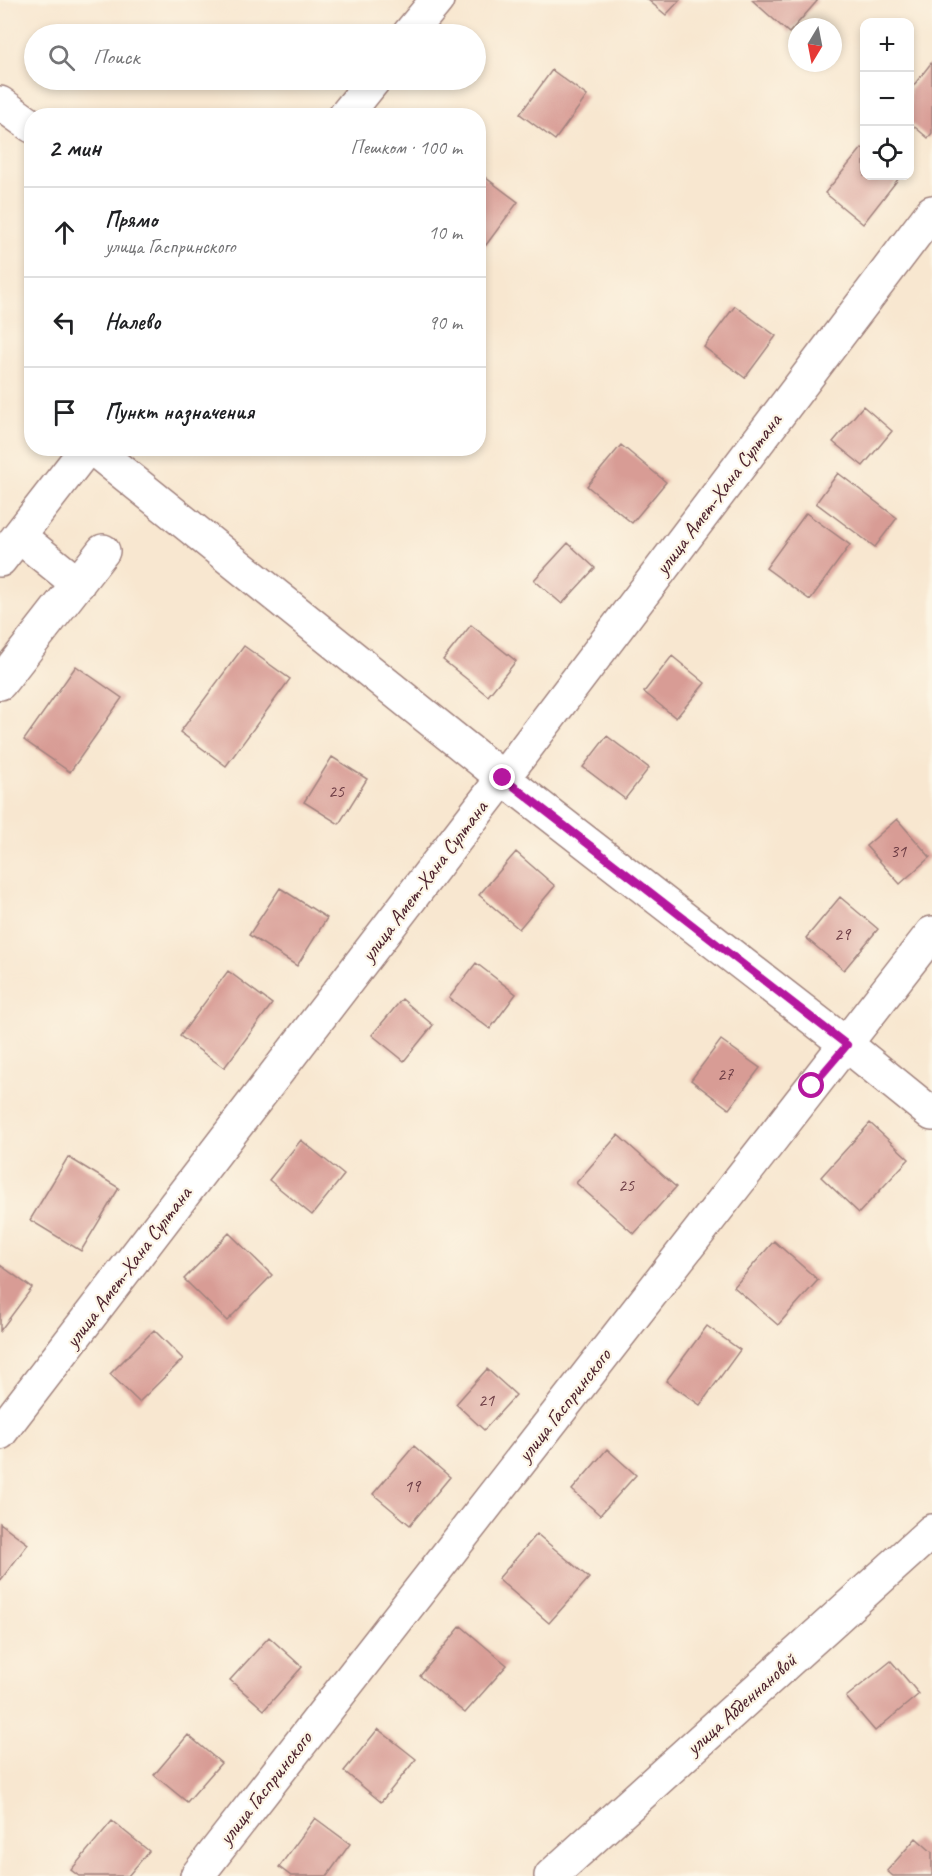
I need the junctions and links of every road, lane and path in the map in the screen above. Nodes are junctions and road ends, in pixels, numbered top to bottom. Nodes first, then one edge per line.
1 (437, 0) edge
2 (418, 24) edge
3 (366, 90) edge
4 (0, 103) edge
5 (351, 108) edge
6 (24, 120) edge
7 (932, 212) edge
8 (81, 456) edge
9 (102, 456) edge
10 (9, 548) edge
11 (103, 551) dead end
12 (78, 584) junction
13 (0, 683) edge
14 (503, 778) junction
15 (932, 933) edge
16 (847, 1045) junction
17 (932, 1114) edge
18 (0, 1433) edge
19 (932, 1531) edge
20 (197, 1876) edge
21 (551, 1876) edge

1 - 2 street
3 - 5 street
4 - 6 street
7 - 14 street, улица Амет-Хана Султана
8 - 10 street
9 - 14 street
10 - 12 street
11 - 12 street
12 - 13 street
14 - 16 street
14 - 18 street, улица Амет-Хана Султана
15 - 16 street, улица Гаспринского
16 - 17 street
16 - 20 street, улица Гаспринского
19 - 21 street, улица Абденнановой

